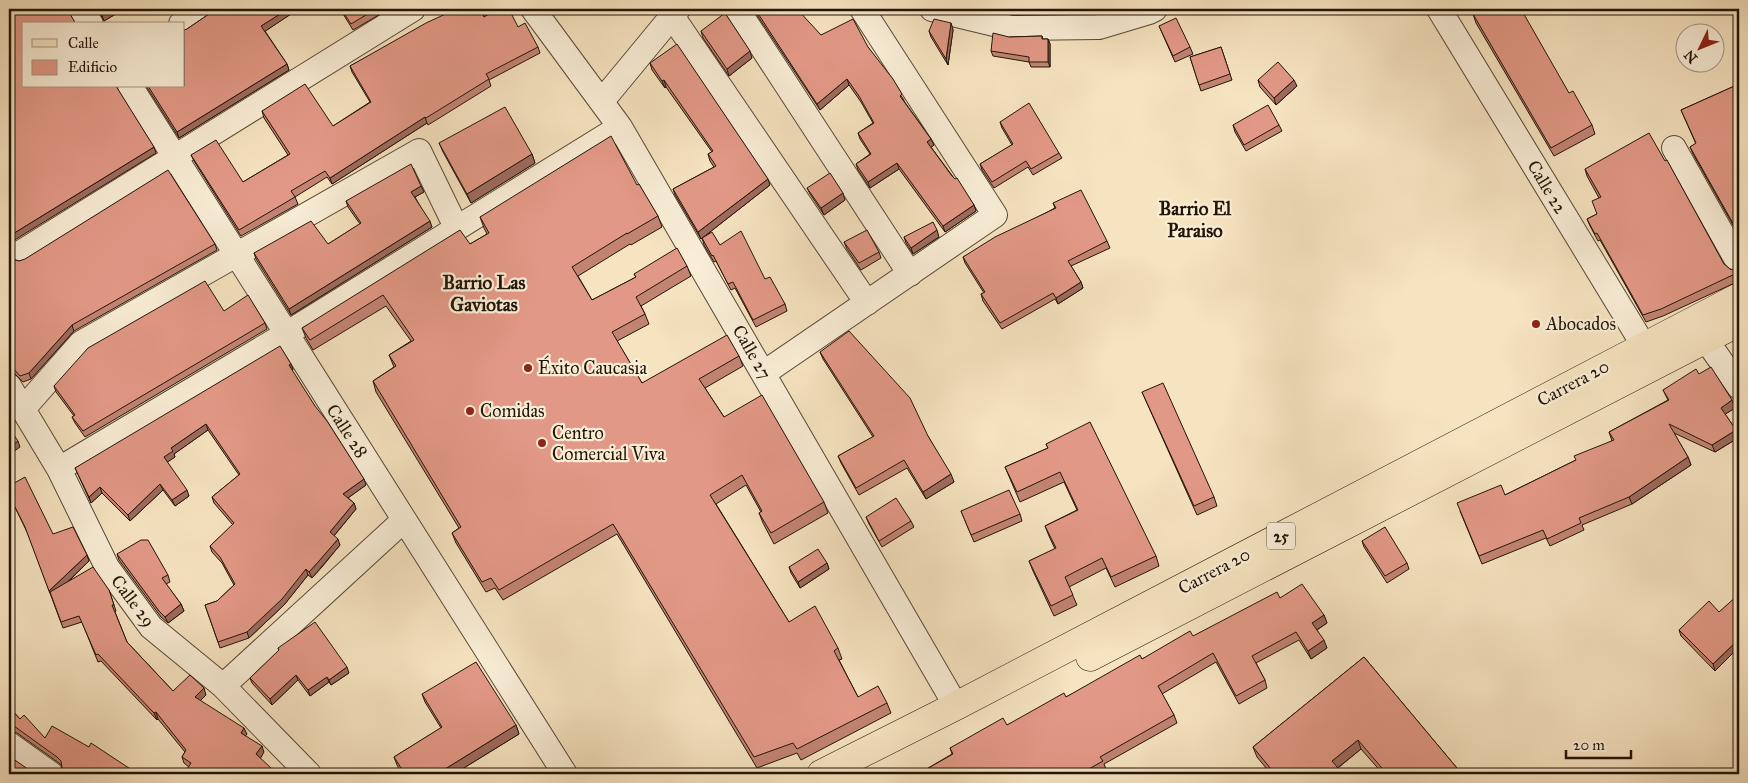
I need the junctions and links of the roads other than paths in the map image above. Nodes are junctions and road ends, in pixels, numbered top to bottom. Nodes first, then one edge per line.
1 (81, 9) edge
2 (203, 9) edge
3 (413, 9) edge
4 (532, 9) edge
5 (737, 9) edge
6 (862, 9) edge
7 (932, 9) edge
8 (1155, 9) edge
9 (1439, 9) edge
10 (675, 12) edge
11 (90, 22) edge
12 (184, 22) edge
13 (131, 88) edge
14 (602, 102) junction
15 (620, 127) junction
16 (1674, 148) dead end
17 (174, 156) junction
18 (456, 228) junction
19 (20, 252) dead end
20 (237, 256) junction
21 (1739, 264) edge
22 (910, 274) junction
23 (1739, 297) edge
24 (867, 303) junction
25 (1739, 322) edge
26 (1699, 330) junction
27 (286, 334) junction
28 (1649, 356) junction
29 (764, 373) junction
30 (1739, 386) edge
31 (14, 399) edge
32 (60, 470) junction
33 (404, 520) junction
34 (223, 686) junction
35 (956, 706) junction
36 (9, 744) edge
37 (51, 774) edge
38 (309, 774) edge
39 (565, 774) edge
40 (821, 774) edge
41 (862, 774) edge

1 - 11 street
2 - 12 street
3 - 17 street
4 - 14 street, Calle 27
5 - 22 street
6 - 22 street
7 - 8 street
9 - 28 street, Calle 22
10 - 14 street
10 - 24 street
13 - 17 street, Calle 28
14 - 15 street, Calle 27
15 - 18 street
15 - 29 street, Calle 27
16 - 21 street
17 - 19 street
17 - 20 street, Calle 28
18 - 20 street
18 - 27 street
20 - 27 street, Calle 28
20 - 31 street
22 - 24 street
23 - 26 main road, Carrera 20 / 25
24 - 29 street
25 - 26 main road, Carrera 20 / 25
26 - 28 main road, Carrera 20 / 25
26 - 30 street
27 - 32 street
27 - 33 street, Calle 28
28 - 35 main road, Carrera 20 / 25
28 - 41 main road, Carrera 20 / 25
29 - 35 street, Calle 27
31 - 32 street, Calle 29
32 - 34 street, Calle 29
33 - 34 street
33 - 39 street, Calle 28
34 - 38 street, Calle 29
35 - 40 main road, Carrera 20 / 25
36 - 37 street

